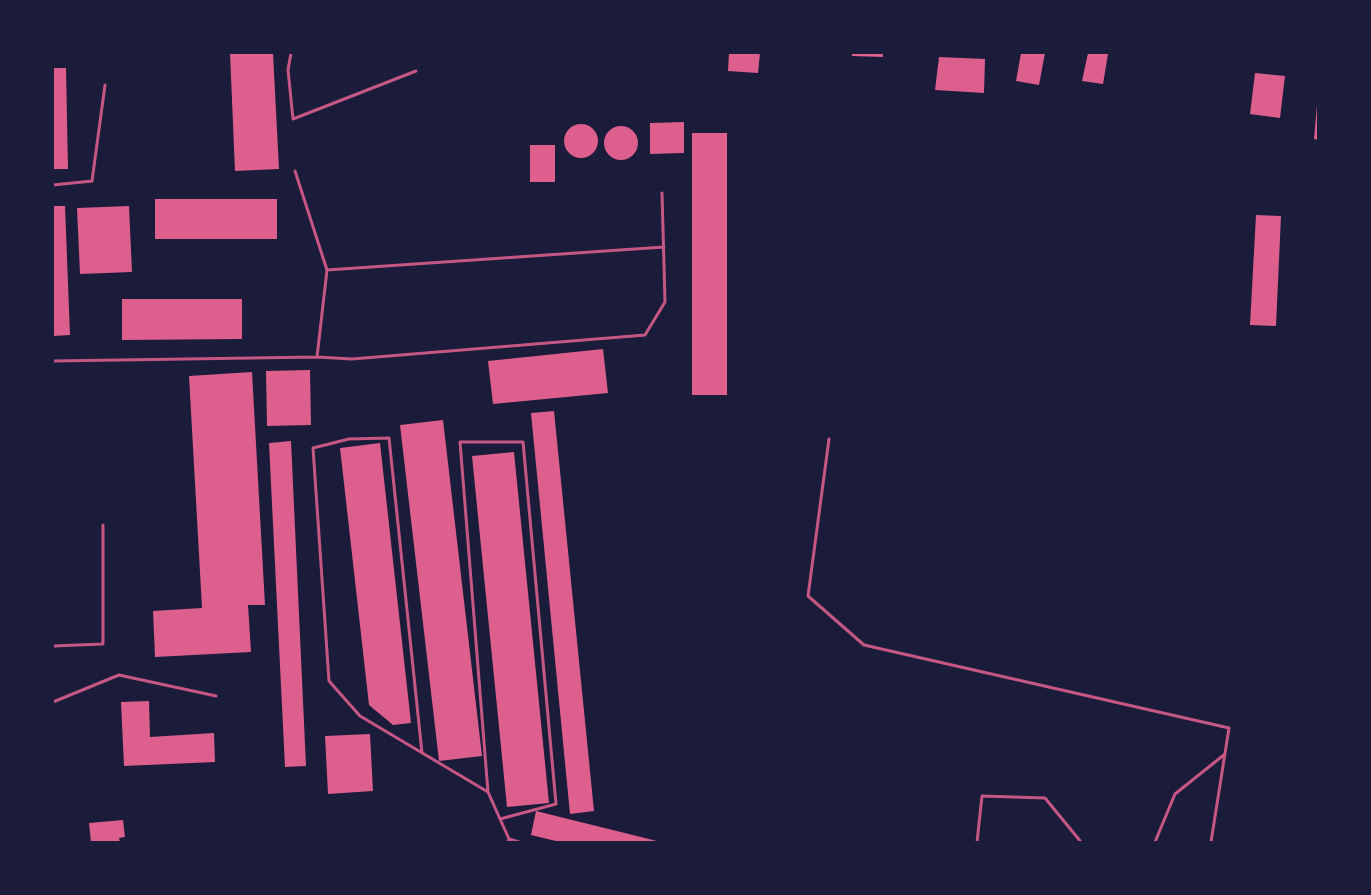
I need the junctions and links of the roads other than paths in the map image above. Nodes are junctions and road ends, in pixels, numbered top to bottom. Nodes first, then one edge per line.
1 (291, 53) edge
2 (416, 71) dead end
3 (105, 85) dead end
4 (295, 171) dead end
5 (53, 184) edge
6 (662, 193) dead end
7 (664, 247) junction
8 (327, 270) junction
9 (317, 357) junction
10 (53, 361) edge
11 (829, 439) dead end
12 (103, 525) dead end
13 (53, 646) edge
14 (216, 696) dead end
15 (53, 702) edge
16 (422, 753) junction
17 (1225, 754) junction
18 (488, 792) junction
19 (500, 819) junction
20 (509, 841) edge
21 (519, 842) edge
22 (977, 842) edge
23 (1082, 842) edge
24 (1155, 842) edge
25 (1211, 842) edge

1 - 2 lane
3 - 5 lane
4 - 8 lane
6 - 7 lane
7 - 8 lane
7 - 9 lane
8 - 9 lane
9 - 10 lane
11 - 17 lane
12 - 13 lane
14 - 15 lane
16 - 16 lane
16 - 18 lane
17 - 24 lane
17 - 25 lane
18 - 19 lane
18 - 19 lane
19 - 20 lane
20 - 21 lane
22 - 23 lane

